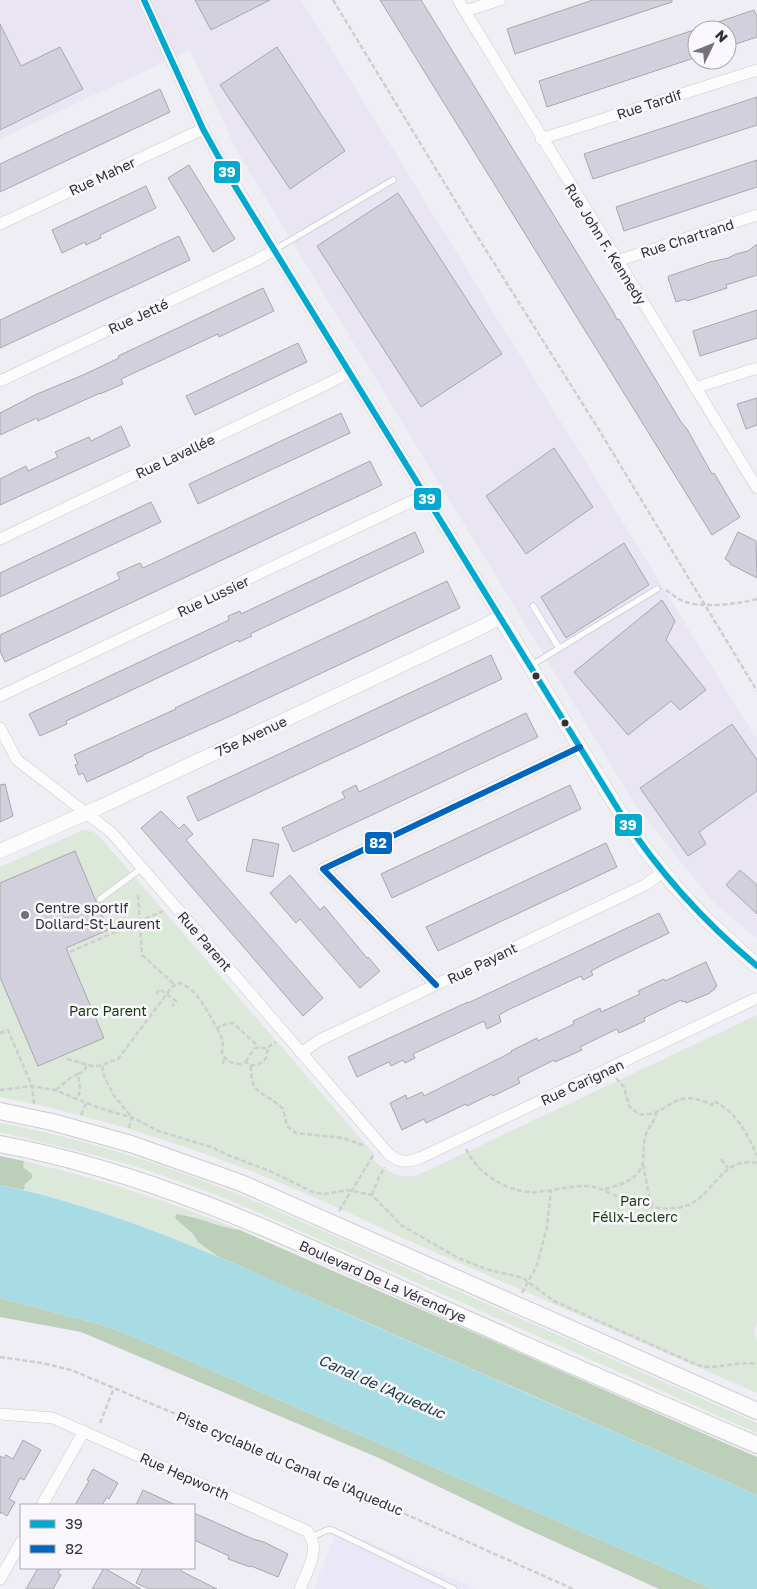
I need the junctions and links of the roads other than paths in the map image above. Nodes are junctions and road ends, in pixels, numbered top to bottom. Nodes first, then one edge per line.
1 (144, 0) edge
2 (458, 0) edge
3 (500, 0) edge
4 (465, 11) junction
5 (757, 70) edge
6 (203, 129) junction
7 (542, 138) junction
8 (393, 180) dead end
9 (757, 215) edge
10 (0, 224) edge
11 (274, 250) junction
12 (617, 261) junction
13 (757, 368) edge
14 (350, 372) junction
15 (0, 380) edge
16 (695, 388) junction
17 (757, 488) edge
18 (425, 495) junction
19 (0, 539) edge
20 (657, 589) road end
21 (533, 606) dead end
22 (500, 617) junction
23 (559, 648) junction
24 (530, 666) junction
25 (0, 696) edge
26 (0, 728) edge
27 (580, 747) junction
28 (86, 813) junction
29 (0, 851) edge
30 (142, 868) junction
31 (663, 872) junction
32 (100, 899) dead end
33 (757, 966) edge
34 (436, 985) junction
35 (757, 998) edge
36 (301, 1053) junction
37 (0, 1112) edge
38 (0, 1144) edge
39 (405, 1162) joint
40 (757, 1411) edge
41 (0, 1414) edge
42 (84, 1431) junction
43 (757, 1445) edge
44 (43, 1504) edge
45 (312, 1538) junction
46 (20, 1544) edge
47 (0, 1579) edge
48 (300, 1589) edge
49 (454, 1589) edge

1 - 6 street
2 - 4 street, Rue John F. Kennedy
3 - 4 street
4 - 7 street, Rue John F. Kennedy
5 - 7 street, Rue Tardif
6 - 10 street, Rue Maher
6 - 11 street
7 - 12 street, Rue John F. Kennedy
8 - 11 lane
9 - 12 street, Rue Chartrand
11 - 14 street
11 - 15 street, Rue Jetté
12 - 16 street, Rue John F. Kennedy
13 - 16 street
14 - 18 street
14 - 19 street, Rue Lavallée
16 - 17 street, Rue John F. Kennedy
18 - 22 street
18 - 25 street, Rue Lussier
20 - 23 lane
21 - 23 lane
22 - 24 street
22 - 28 street, 75e Avenue
23 - 24 lane
24 - 27 street
26 - 28 street, Rue Parent
27 - 31 street
27 - 34 street
28 - 29 street, 75e Avenue
28 - 30 street, Rue Parent
30 - 32 lane
30 - 36 street, Rue Parent
31 - 33 street
31 - 34 street, Rue Payant
34 - 36 street, Rue Payant
35 - 39 street, Rue Carignan
36 - 39 street, Rue Parent
37 - 40 main road
38 - 43 main road, Boulevard De La Vérendrye
41 - 42 street, Rue Hepworth
42 - 44 street
42 - 45 street, Rue Hepworth
45 - 48 street
45 - 49 lane
46 - 47 street

